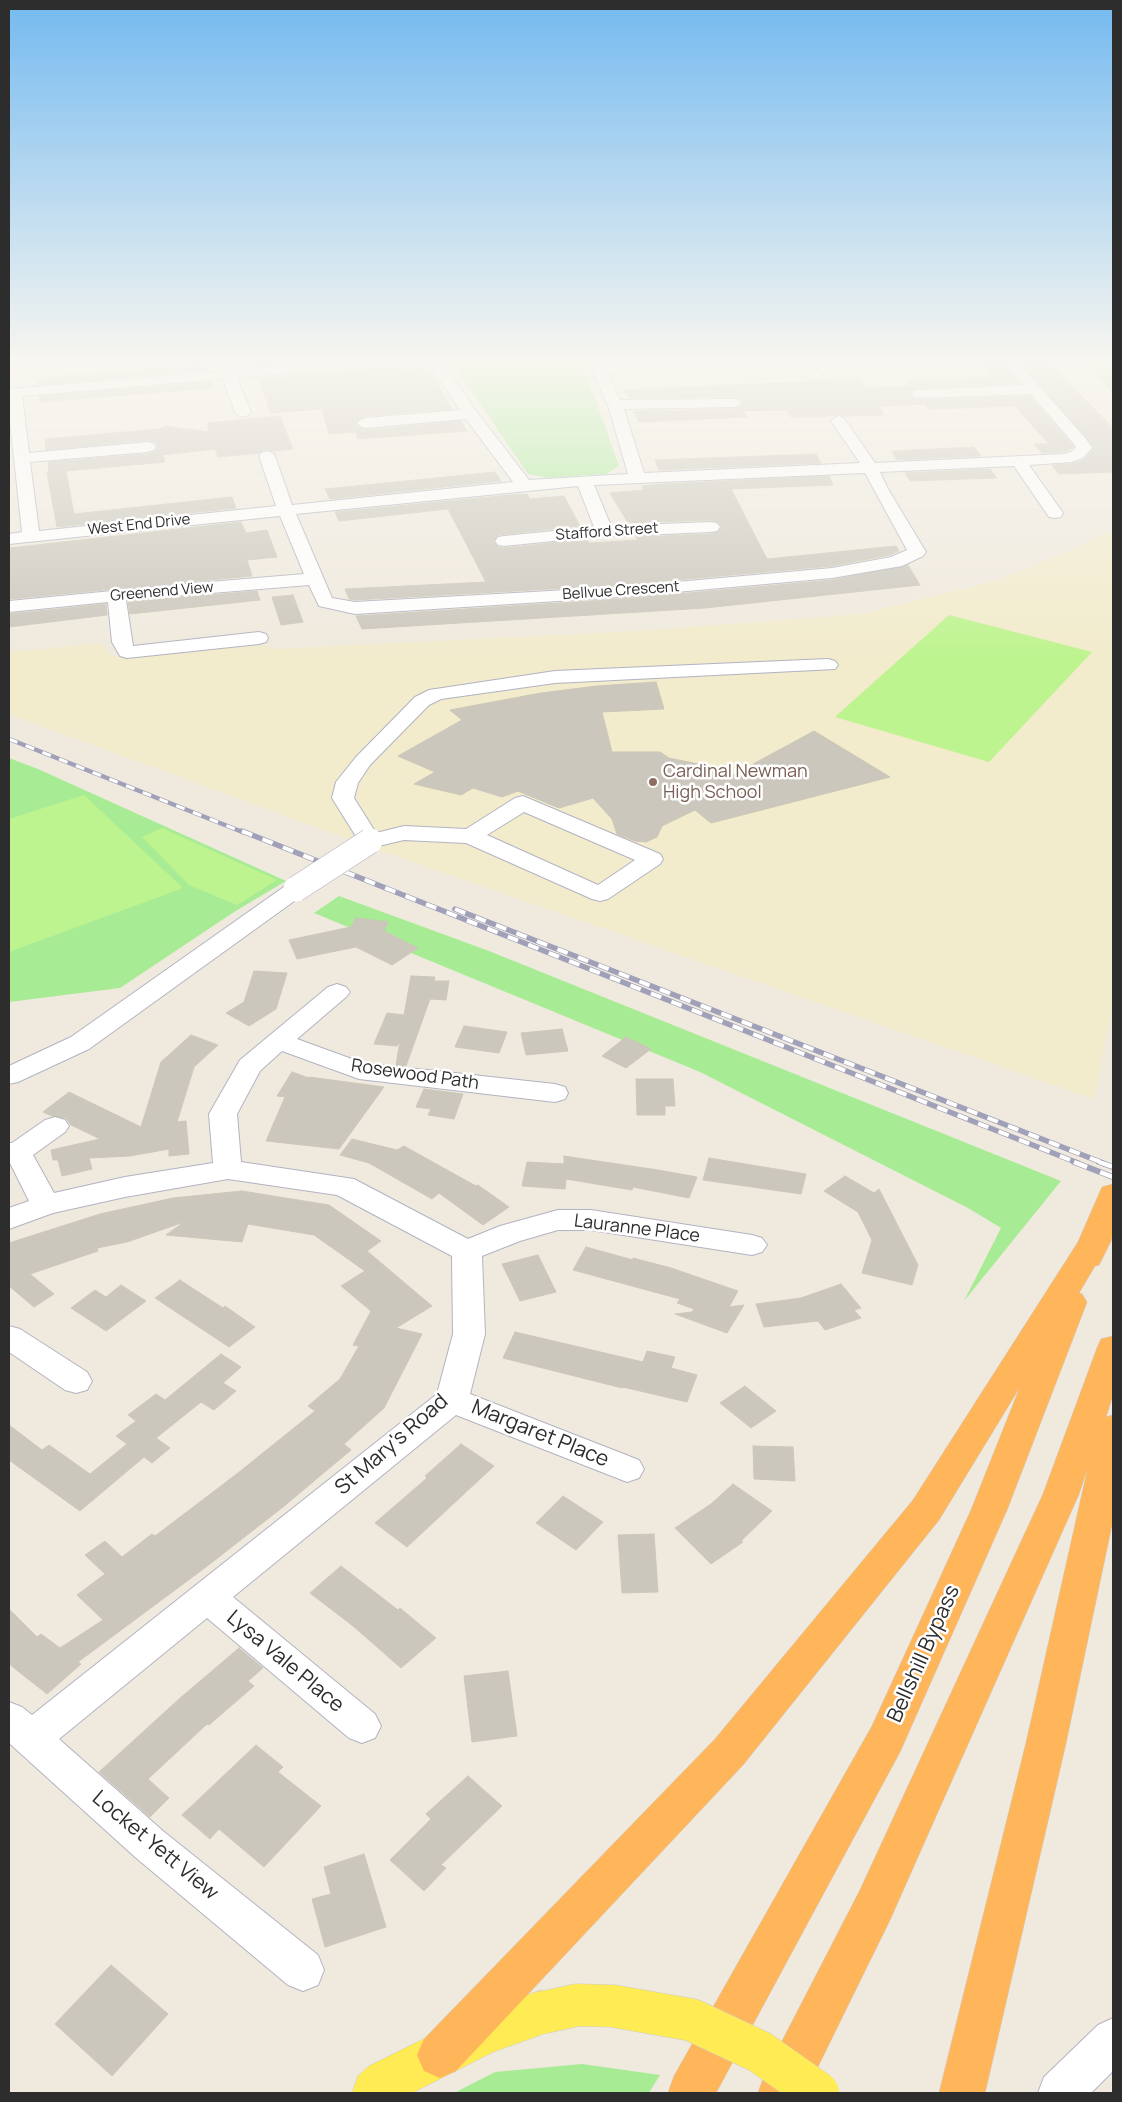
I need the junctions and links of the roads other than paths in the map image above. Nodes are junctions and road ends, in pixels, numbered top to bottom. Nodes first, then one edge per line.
1 (22, 460) edge
2 (268, 460) edge
3 (505, 460) edge
4 (632, 460) edge
5 (865, 460) edge
6 (1040, 460) edge
7 (1018, 461) junction
8 (870, 467) junction
9 (637, 477) junction
10 (584, 480) junction
11 (524, 485) junction
12 (27, 498) junction
13 (9, 500) edge
14 (286, 510) junction
15 (1055, 513) dead end
16 (711, 527) dead end
17 (604, 532) junction
18 (32, 536) junction
19 (9, 539) edge
20 (504, 541) dead end
21 (315, 579) junction
22 (116, 596) junction
23 (9, 607) edge
24 (259, 638) dead end
25 (828, 665) dead end
26 (470, 836) junction
27 (370, 840) junction
28 (337, 992) dead end
29 (279, 1042) junction
30 (9, 1076) edge
31 (554, 1093) dead end
32 (55, 1126) dead end
33 (13, 1152) edge
34 (228, 1170) junction
35 (1113, 1194) edge
36 (46, 1206) junction
37 (9, 1219) edge
38 (1095, 1240) junction
39 (752, 1245) dead end
40 (466, 1251) junction
41 (9, 1337) edge
42 (1113, 1348) edge
43 (76, 1382) dead end
44 (452, 1400) junction
45 (1113, 1428) edge
46 (627, 1469) dead end
47 (208, 1598) junction
48 (362, 1726) dead end
49 (20, 1729) edge
50 (303, 1970) dead end
51 (1113, 2040) edge
52 (440, 2055) junction
53 (1071, 2086) edge
54 (376, 2090) edge
55 (691, 2093) edge
56 (780, 2093) edge
57 (818, 2093) edge
58 (962, 2093) edge

1 - 12 street
2 - 14 street, Bellvue Crescent
3 - 11 street
4 - 9 street
5 - 8 street
6 - 7 street, West End Drive
7 - 8 street, West End Drive
7 - 15 street
8 - 9 street, West End Drive
8 - 21 street, Bellvue Crescent
9 - 10 street, West End Drive
10 - 11 street, West End Drive
10 - 17 street
11 - 14 street, West End Drive
12 - 13 street
12 - 18 street
14 - 18 street, West End Drive
14 - 21 street, Bellvue Crescent
16 - 17 street, Stafford Street
17 - 20 street, Stafford Street
18 - 19 street, West End Drive
21 - 22 street, Greenend View
22 - 23 street, Greenend View
22 - 24 street
25 - 27 street
26 - 26 street
26 - 27 street
27 - 30 street, bridge
28 - 29 street
29 - 31 street, Rosewood Path
29 - 34 street
32 - 33 street
33 - 36 street
34 - 36 street
34 - 40 street
35 - 38 highway, Bellshill Bypass
36 - 37 street
38 - 52 highway
38 - 55 highway, Bellshill Bypass
39 - 40 street, Lauranne Place
40 - 44 street, St Mary's Road
41 - 43 street
42 - 56 highway
44 - 46 street, Margaret Place
44 - 47 street, St Mary's Road
45 - 58 highway
47 - 48 street, Lysa Vale Place
47 - 49 street, St Mary's Road
49 - 50 street, Locket Yett View
51 - 53 lane
52 - 54 main road
52 - 57 main road, bridge

